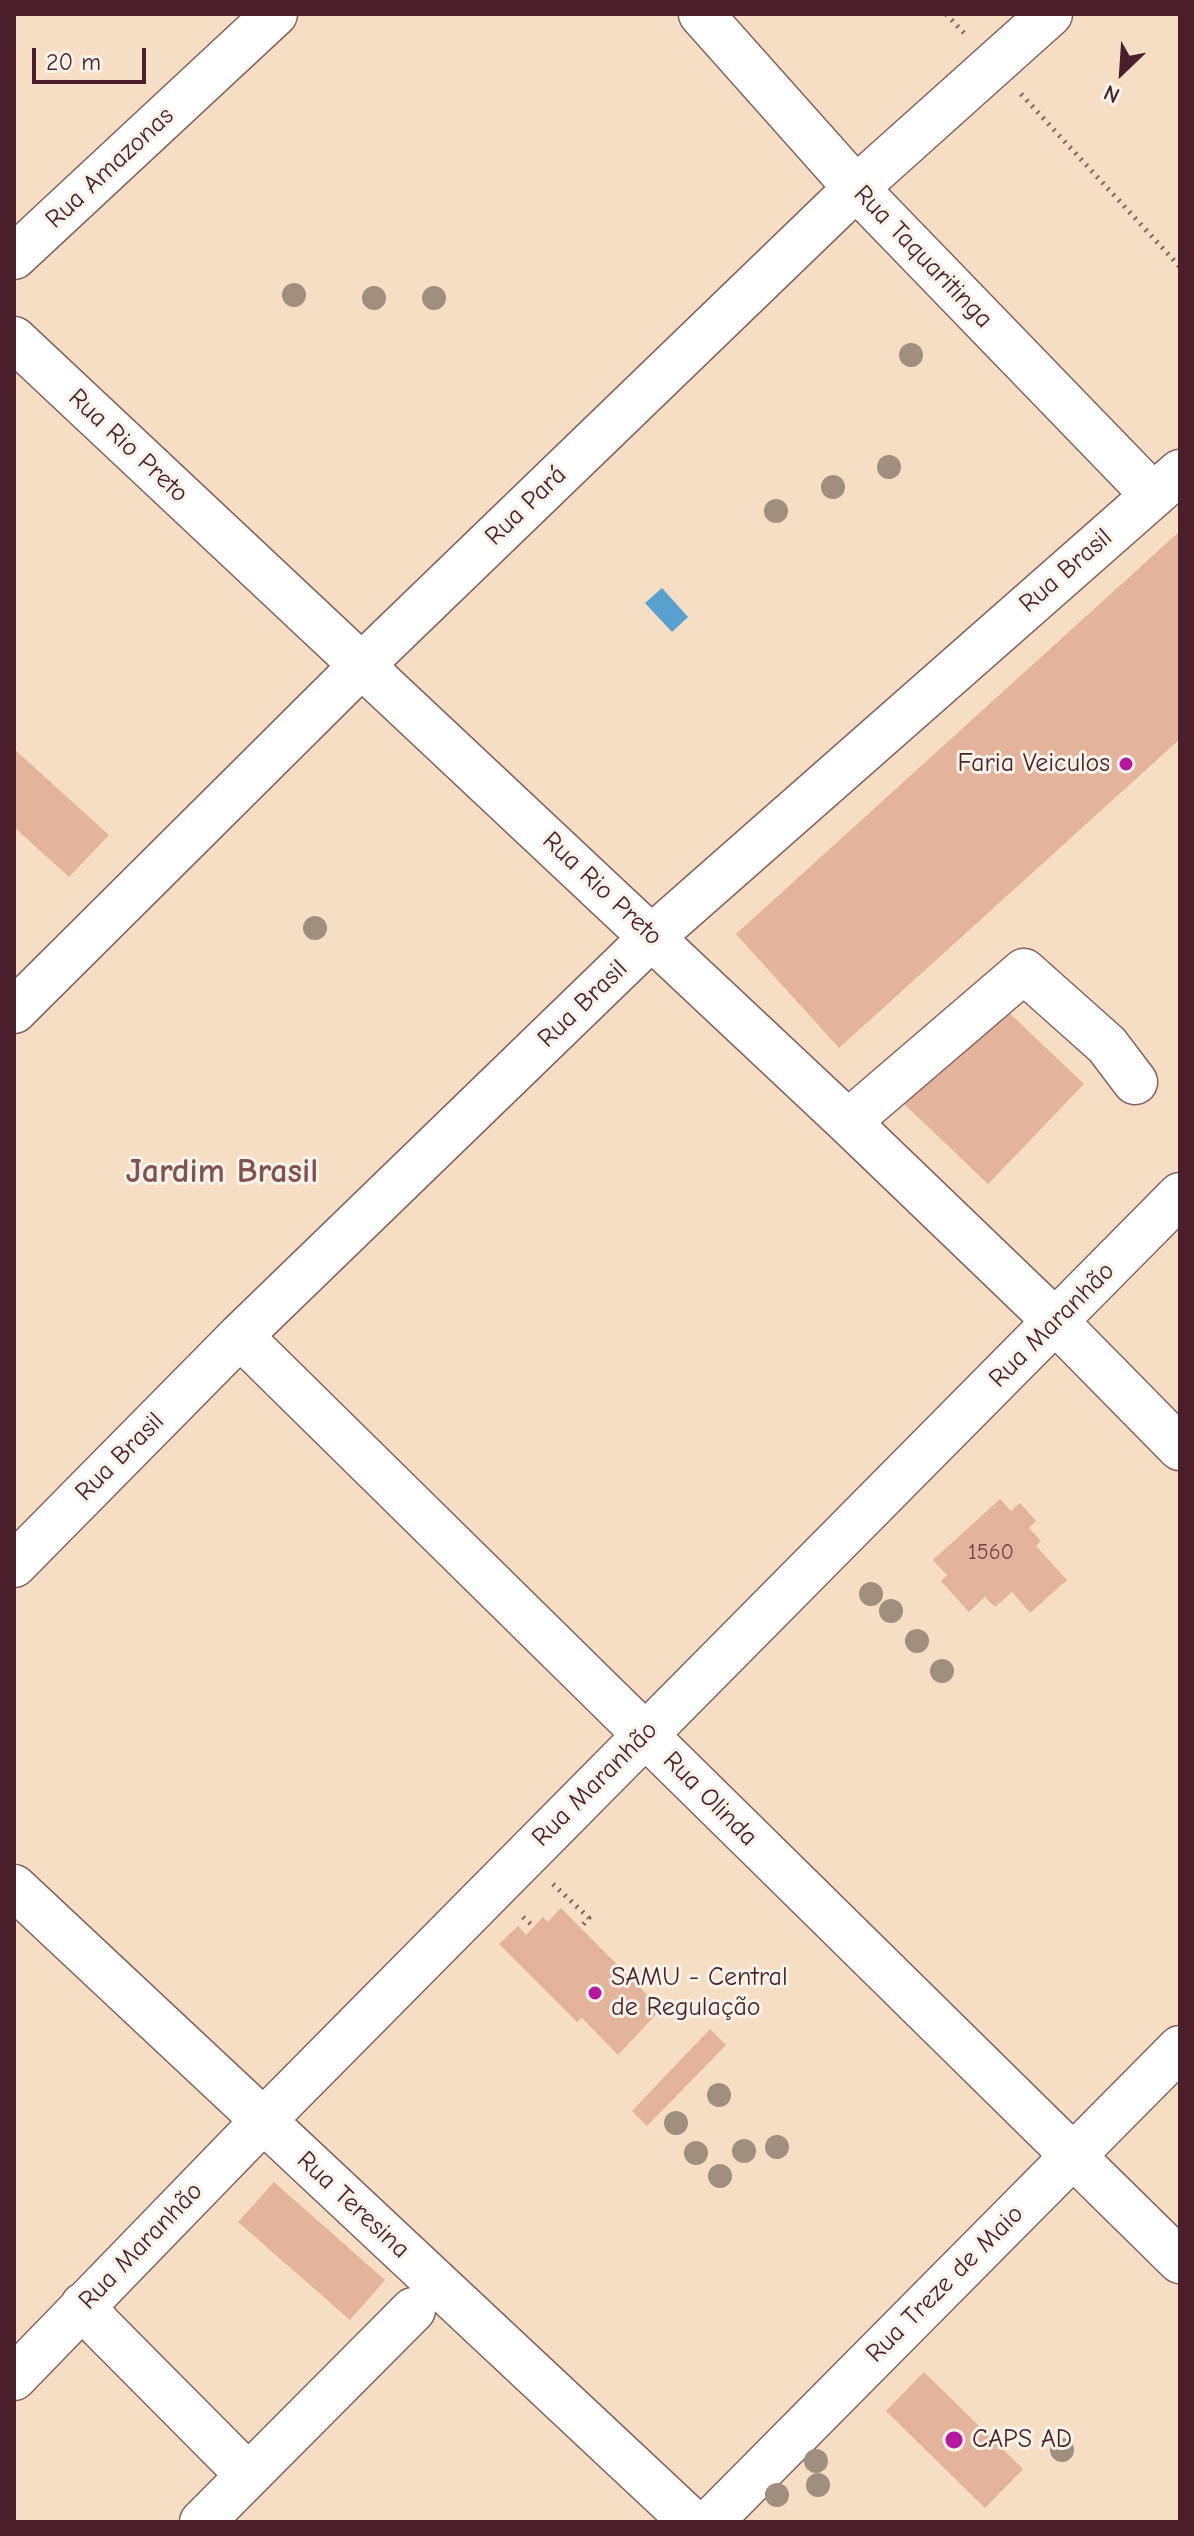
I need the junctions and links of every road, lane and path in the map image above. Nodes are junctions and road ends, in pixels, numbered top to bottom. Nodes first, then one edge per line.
1 (275, 14) edge
2 (701, 14) edge
3 (946, 14) edge
4 (1050, 14) edge
5 (994, 65) junction
6 (856, 188) junction
7 (14, 257) edge
8 (1180, 267) edge
9 (14, 339) edge
10 (1166, 483) edge
11 (362, 665) junction
12 (653, 936) junction
13 (14, 1011) edge
14 (1135, 1082) dead end
15 (848, 1122) junction
16 (1180, 1195) edge
17 (1056, 1322) junction
18 (240, 1336) junction
19 (1180, 1448) edge
20 (14, 1565) edge
21 (644, 1734) junction
22 (545, 1877) dead end
23 (14, 1887) edge
24 (581, 1927) dead end
25 (1180, 2048) edge
26 (263, 2121) junction
27 (1071, 2155) junction
28 (1180, 2261) edge
29 (83, 2305) junction
30 (413, 2310) dead end
31 (14, 2378) edge
32 (248, 2475) junction
33 (202, 2522) edge
34 (692, 2522) edge
35 (710, 2522) edge

1 - 7 street, Rua Amazonas
2 - 6 street, Rua Taquaritinga
3 - 5 path
4 - 5 street, Rua Pará
5 - 6 street, Rua Pará
5 - 8 path
6 - 10 street, Rua Taquaritinga
6 - 11 street, Rua Pará
9 - 11 street, Rua Rio Preto
10 - 12 street, Rua Brasil
11 - 12 street, Rua Rio Preto
11 - 13 street, Rua Pará
12 - 15 street, Rua Rio Preto
12 - 18 street, Rua Brasil
14 - 15 street
15 - 17 street, Rua Rio Preto
16 - 17 street, Rua Maranhão
17 - 19 street, Rua Rio Preto
17 - 21 street, Rua Maranhão
18 - 20 street, Rua Brasil
18 - 21 street, Rua Olinda
21 - 26 street, Rua Maranhão
21 - 27 street, Rua Olinda
22 - 24 path
23 - 26 street, Rua Teresina
25 - 27 street, Rua Treze de Maio
26 - 29 street, Rua Maranhão
26 - 34 street, Rua Teresina
27 - 28 street, Rua Olinda
27 - 35 street, Rua Treze de Maio
29 - 31 street, Rua Maranhão
29 - 32 street
30 - 32 street
32 - 33 street

